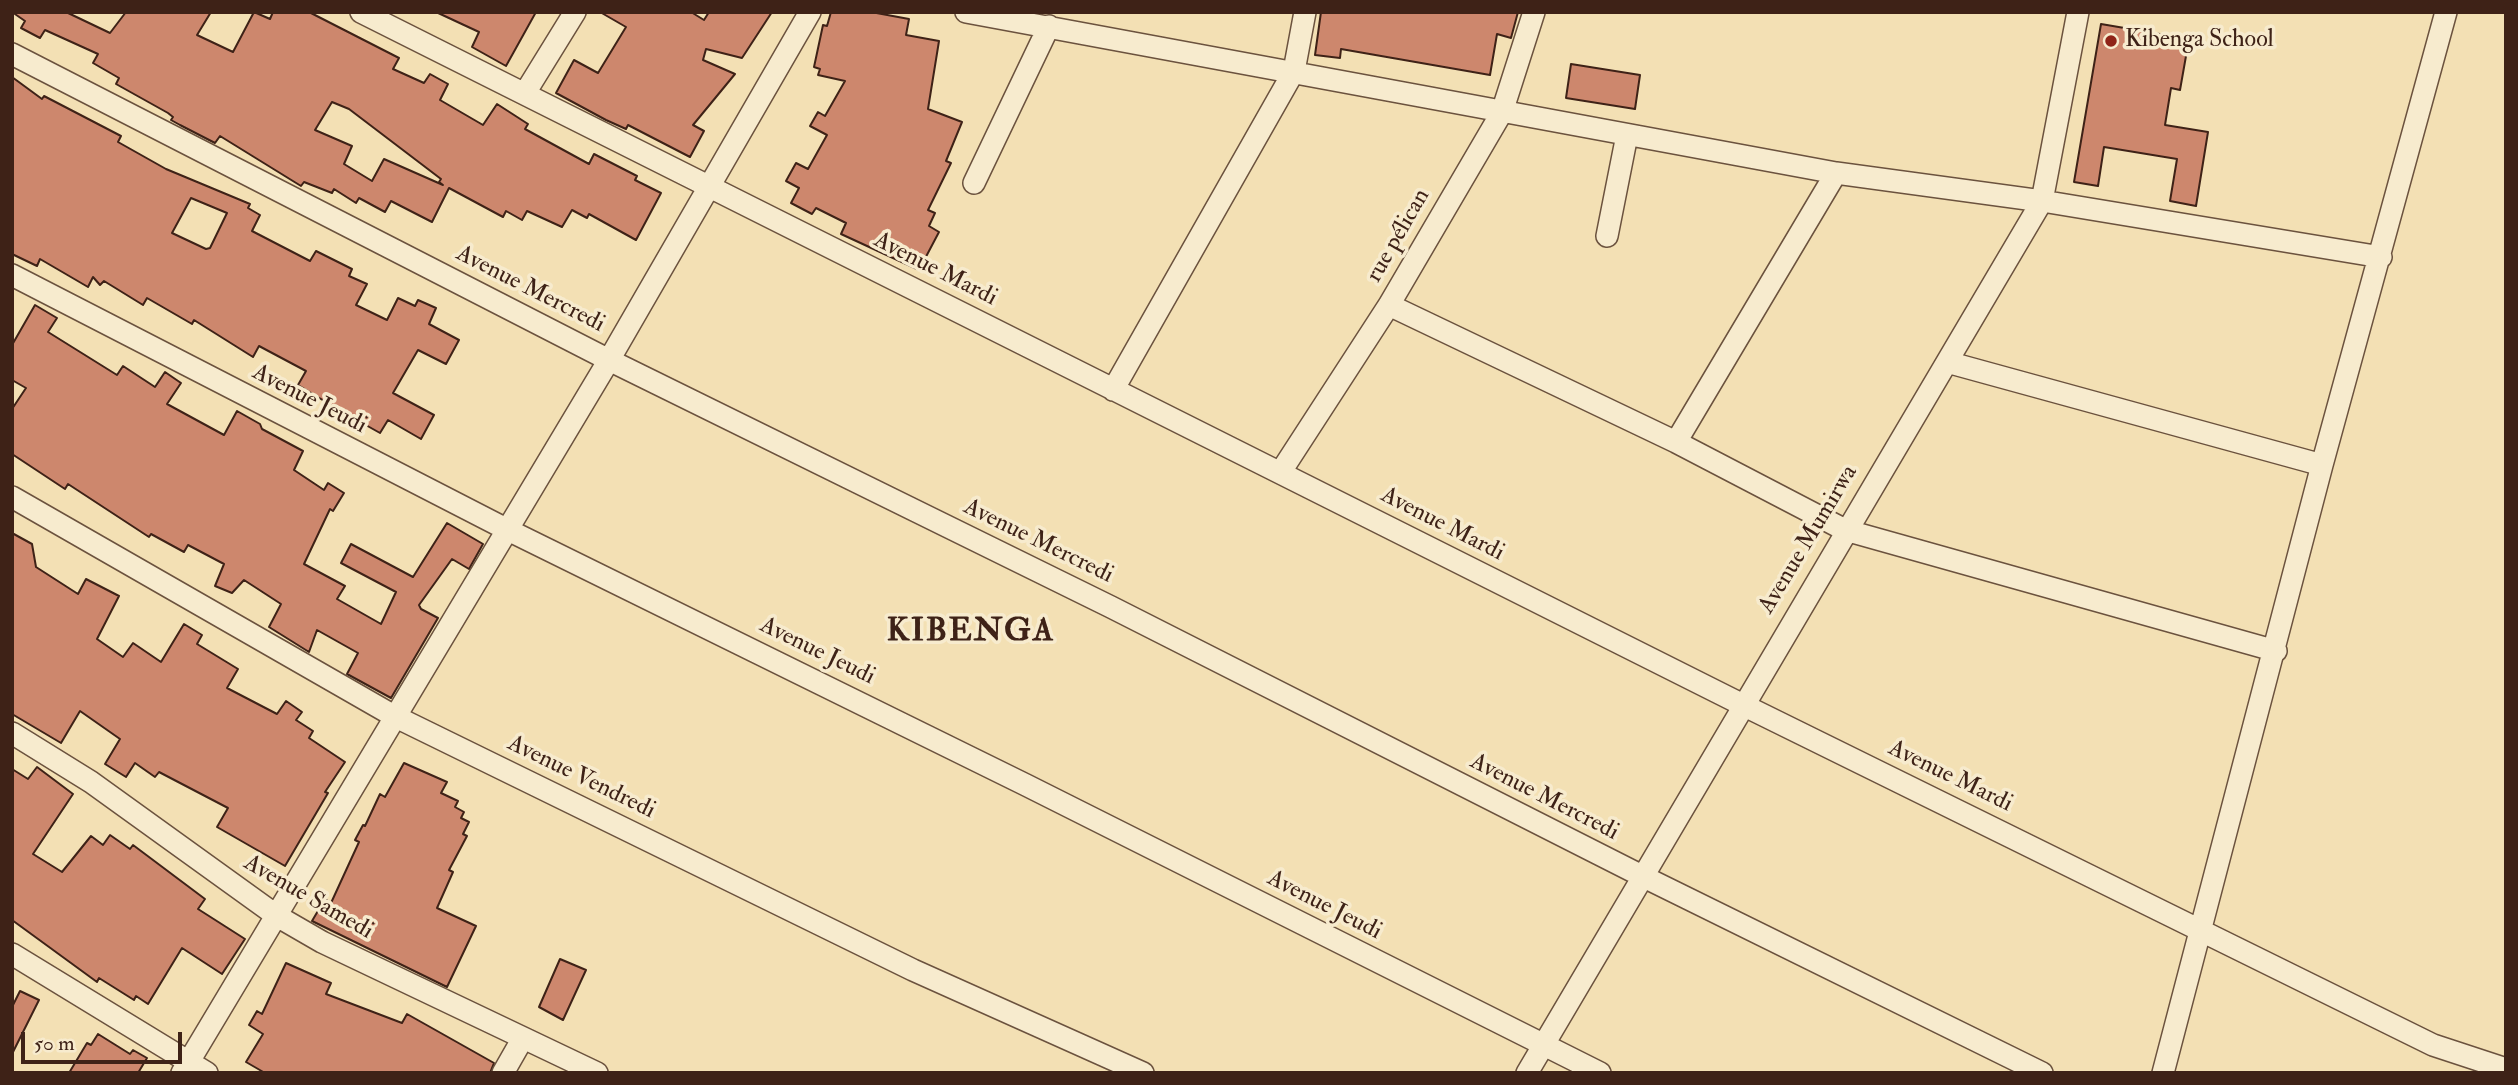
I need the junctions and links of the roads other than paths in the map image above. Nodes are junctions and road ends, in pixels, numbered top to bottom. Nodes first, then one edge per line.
1 (361, 12) edge
2 (575, 12) edge
3 (810, 12) edge
4 (965, 12) edge
5 (1305, 12) edge
6 (1534, 12) edge
7 (2078, 12) edge
8 (2446, 12) edge
9 (1049, 26) junction
10 (12, 54) edge
11 (1294, 71) junction
12 (525, 93) junction
13 (1502, 112) junction
14 (1627, 135) junction
15 (1836, 173) junction
16 (974, 183) dead end
17 (711, 186) junction
18 (2042, 201) junction
19 (1607, 236) dead end
20 (2381, 257) junction
21 (12, 275) edge
22 (1389, 306) junction
23 (609, 360) junction
24 (1947, 362) junction
25 (1113, 390) junction
26 (1676, 442) junction
27 (2322, 465) junction
28 (1280, 473) junction
29 (12, 497) edge
30 (506, 529) junction
31 (1845, 530) junction
32 (2276, 651) junction
33 (1743, 705) junction
34 (394, 716) junction
35 (12, 733) edge
36 (1642, 876) junction
37 (278, 916) junction
38 (2203, 930) junction
39 (12, 954) edge
40 (523, 1038) junction
41 (1542, 1046) junction
42 (185, 1067) edge
43 (2506, 1069) edge
44 (208, 1073) edge
45 (503, 1073) edge
46 (597, 1073) edge
47 (1143, 1073) edge
48 (1527, 1073) edge
49 (1600, 1073) edge
50 (2042, 1073) edge
51 (2163, 1073) edge

1 - 12 street, Avenue Mardi
2 - 12 street
3 - 17 street
4 - 9 street
5 - 11 street
6 - 13 street, rue pélican
7 - 18 street, Avenue Mumirwa
8 - 20 street
9 - 11 street
9 - 16 street
10 - 23 street, Avenue Mercredi
11 - 13 street
11 - 25 street
12 - 17 street, Avenue Mardi
13 - 14 street
13 - 22 street, rue pélican
14 - 15 street
14 - 19 street
15 - 18 street
15 - 26 street
17 - 23 street
17 - 25 street, Avenue Mardi
18 - 20 street
18 - 24 street, Avenue Mumirwa
20 - 27 street
21 - 30 street, Avenue Jeudi
22 - 26 street
22 - 28 street, rue pélican
23 - 30 street
23 - 36 street, Avenue Mercredi
24 - 27 street
24 - 31 street, Avenue Mumirwa
25 - 28 street, Avenue Mardi
26 - 31 street
27 - 32 street
28 - 33 street, Avenue Mardi
29 - 34 street, Avenue Vendredi
30 - 34 street
30 - 41 street, Avenue Jeudi
31 - 32 street
31 - 33 street, Avenue Mumirwa
32 - 38 street
33 - 36 street, Avenue Mumirwa
33 - 38 street, Avenue Mardi
34 - 37 street
34 - 47 street, Avenue Vendredi
35 - 37 street, Avenue Samedi
36 - 41 street, Avenue Mumirwa
36 - 50 street, Avenue Mercredi
37 - 40 street, Avenue Samedi
37 - 42 street
38 - 43 street, Avenue Mardi
38 - 51 street
39 - 42 street
40 - 45 street
40 - 46 street, Avenue Samedi
41 - 48 street, Avenue Mumirwa
41 - 49 street, Avenue Jeudi
42 - 44 street

